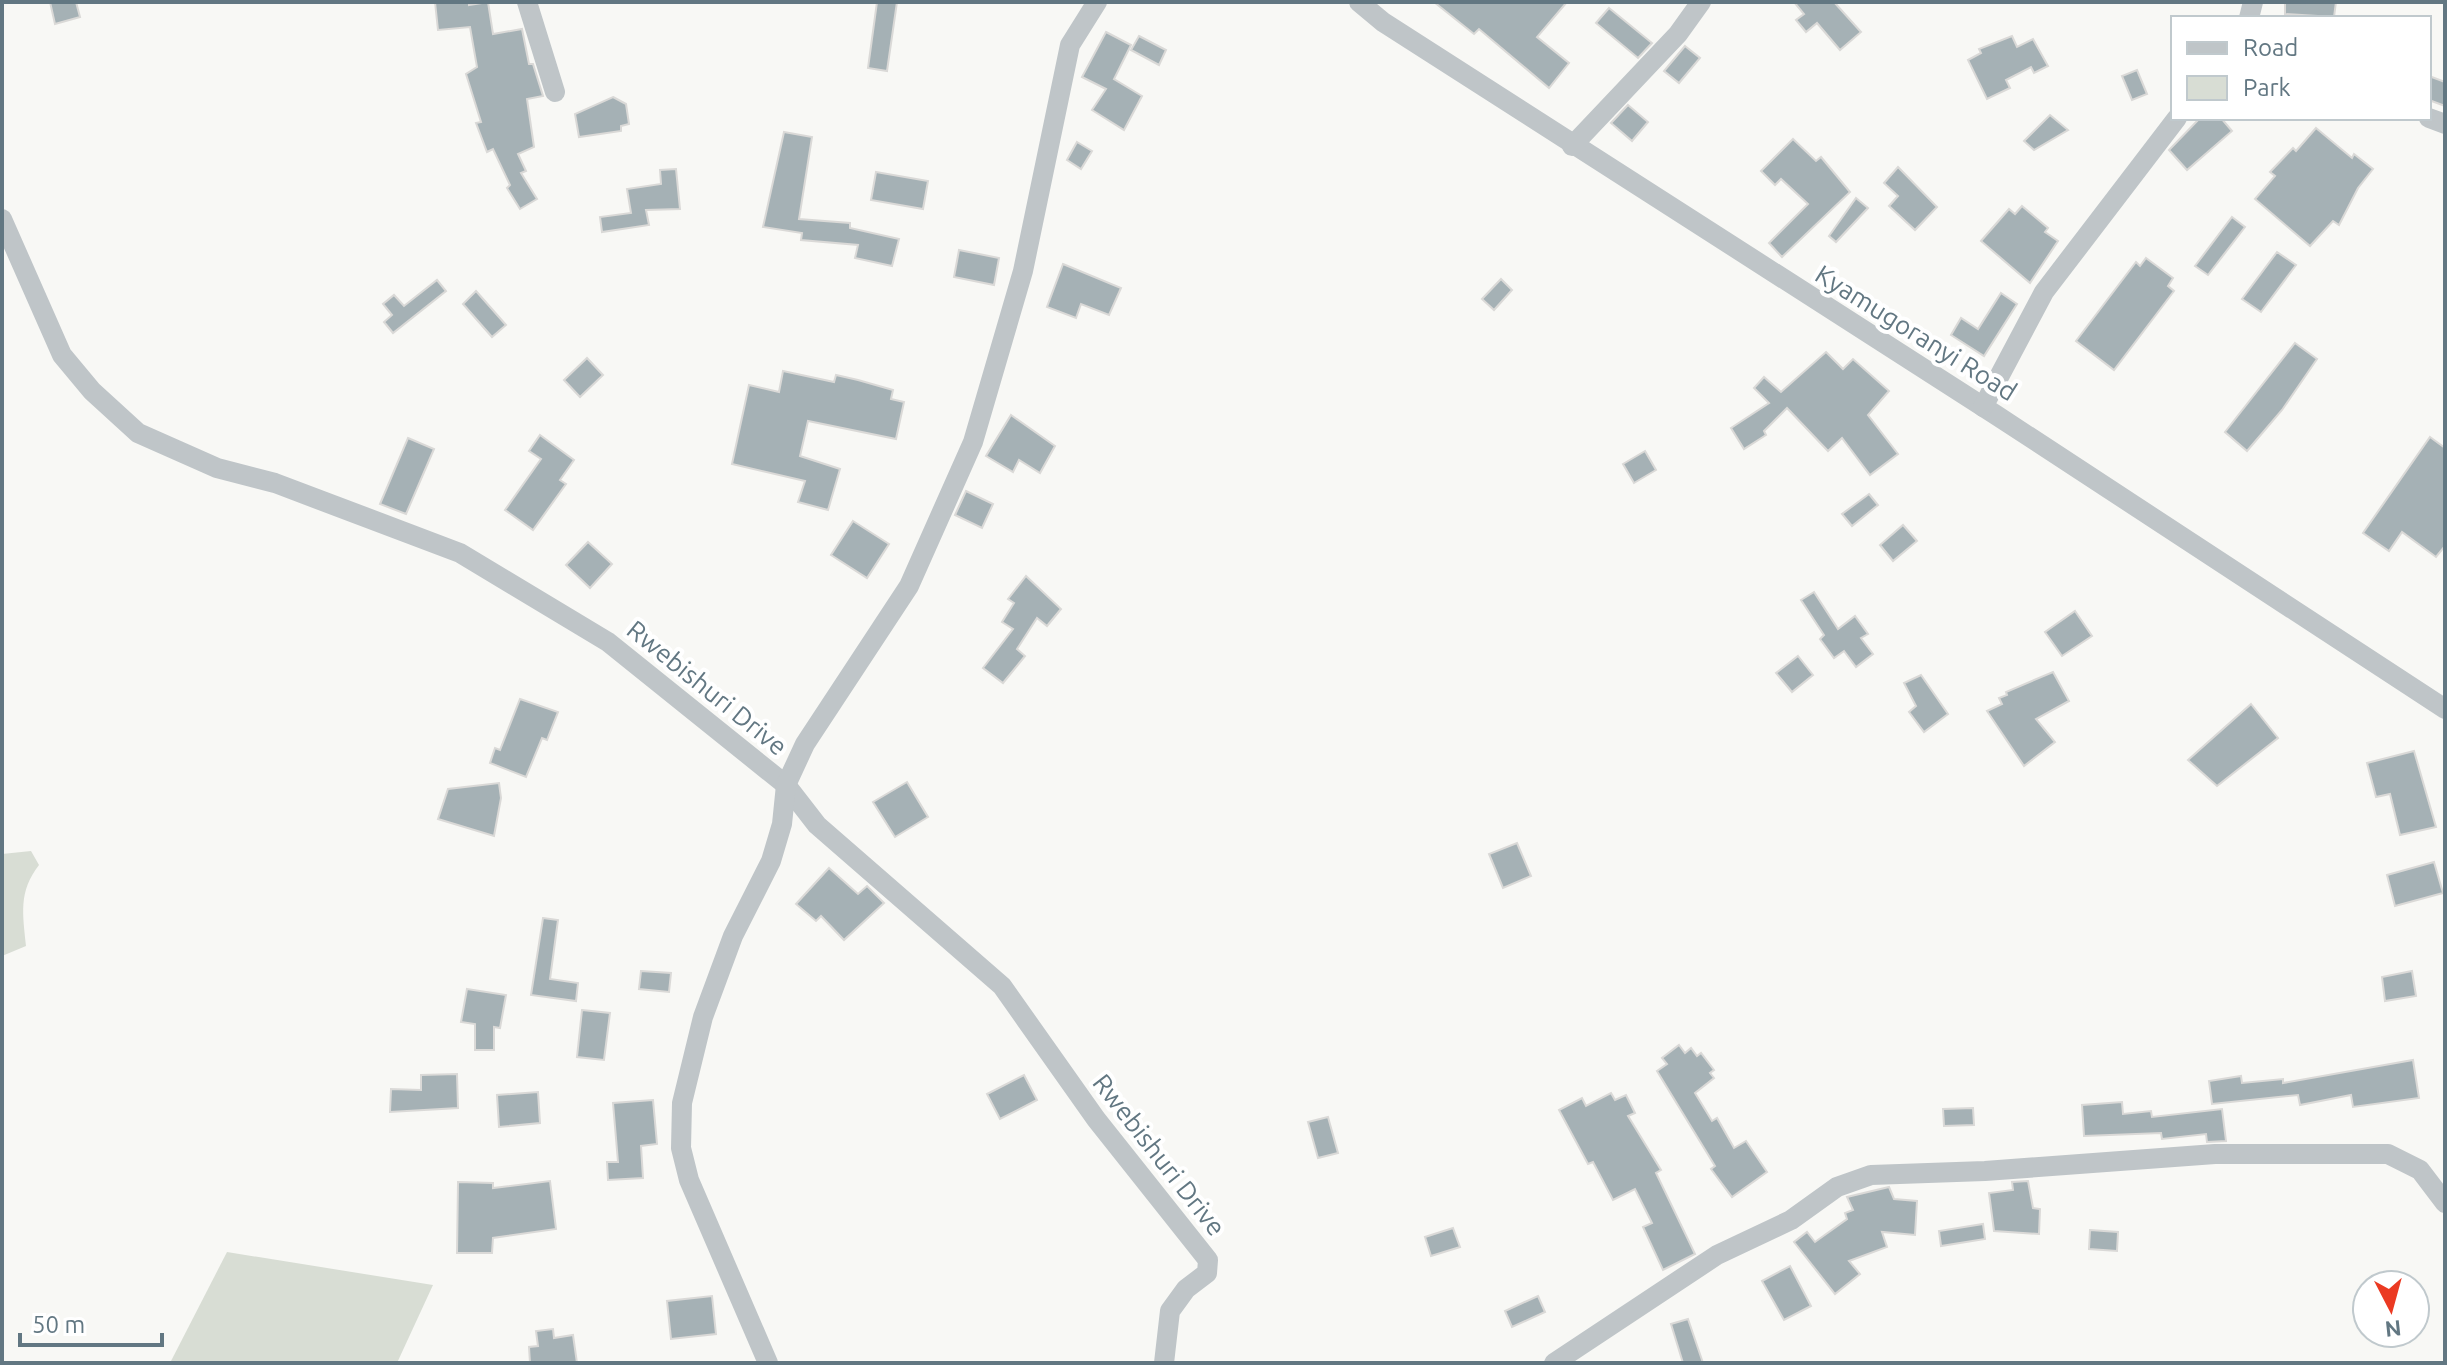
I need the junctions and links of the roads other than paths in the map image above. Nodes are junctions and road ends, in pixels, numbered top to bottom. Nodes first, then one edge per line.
1 (527, 2) edge
2 (1097, 2) edge
3 (1359, 2) edge
4 (1701, 2) edge
5 (555, 92) dead end
6 (2175, 120) edge
7 (1572, 146) junction
8 (2, 219) edge
9 (1983, 407) junction
10 (2445, 709) edge
11 (786, 785) junction
12 (2445, 1203) edge
13 (768, 1363) edge
14 (1164, 1363) edge
15 (1554, 1363) edge

1 - 5 street
2 - 11 street
3 - 7 street, Kyamugoranyi Road
4 - 7 street
6 - 9 street
7 - 9 street, Kyamugoranyi Road
8 - 11 street, Rwebishuri Drive
9 - 10 street, Kyamugoranyi Road
11 - 13 street
11 - 14 street, Rwebishuri Drive
12 - 15 street

